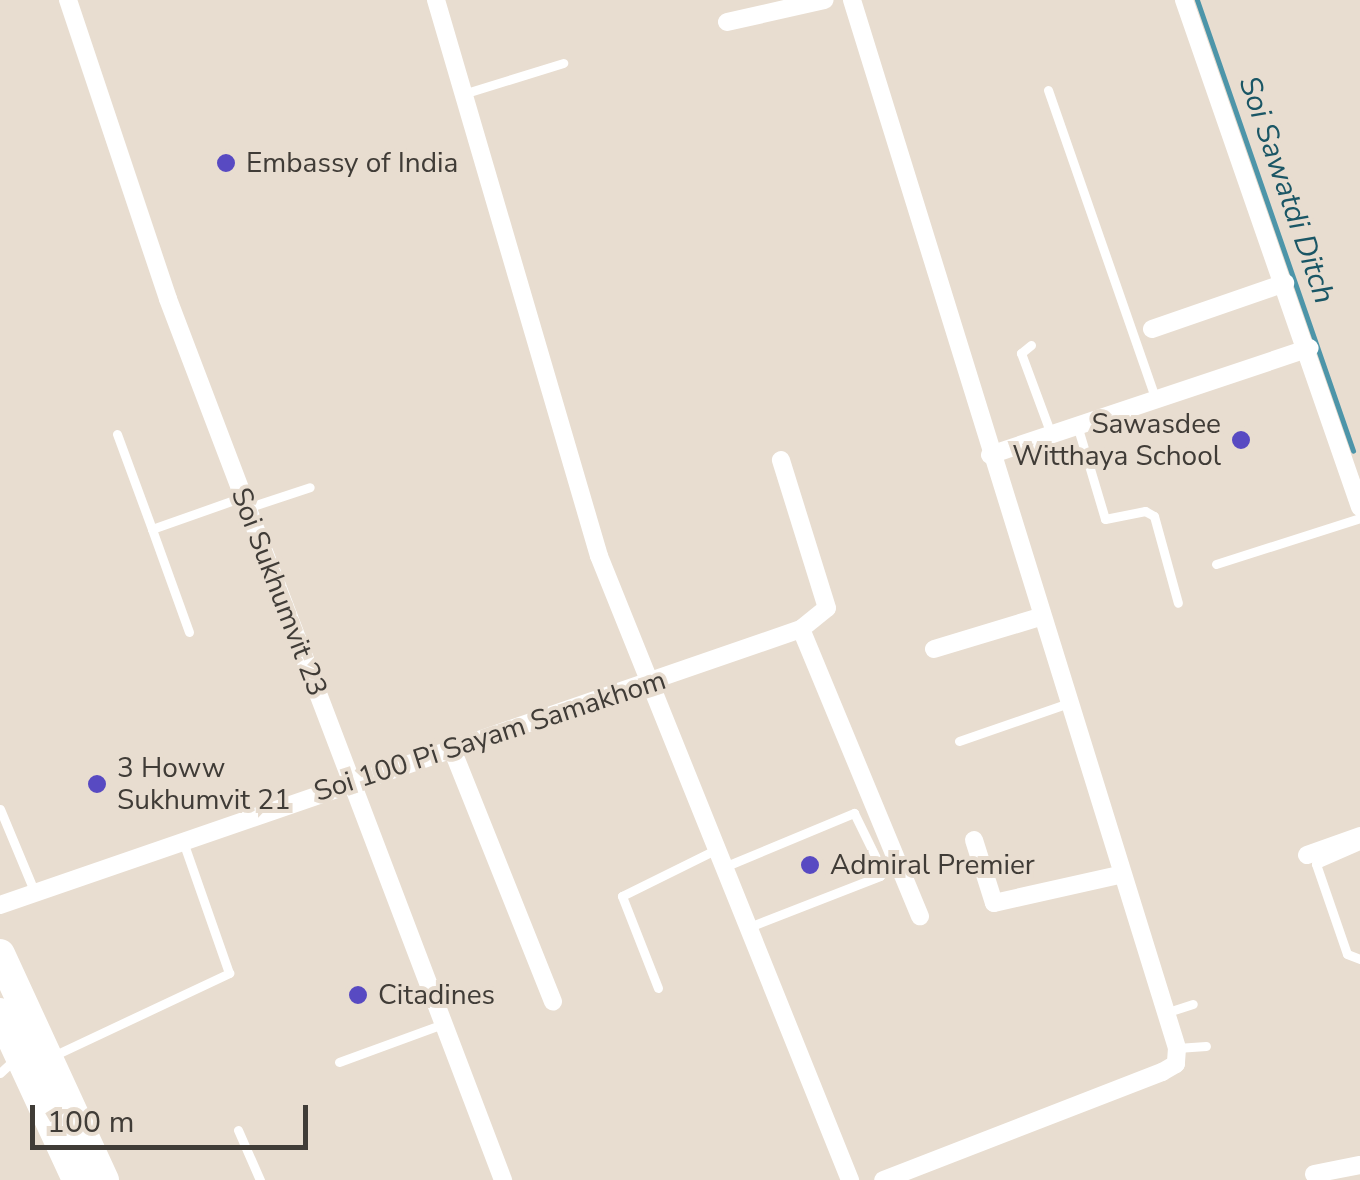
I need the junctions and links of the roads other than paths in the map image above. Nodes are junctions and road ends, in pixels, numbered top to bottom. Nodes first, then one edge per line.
1 (68, 0) edge
2 (436, 0) edge
3 (825, 0) edge
4 (852, 0) edge
5 (1184, 0) edge
6 (727, 22) dead end
7 (563, 63) dead end
8 (1048, 90) dead end
9 (463, 94) junction
10 (1285, 283) junction
11 (1152, 329) dead end
12 (1031, 345) dead end
13 (1310, 348) junction
14 (1156, 398) junction
15 (1077, 425) junction
16 (116, 434) dead end
17 (1051, 434) junction
18 (990, 455) junction
19 (781, 460) dead end
20 (310, 487) dead end
21 (245, 503) junction
22 (1360, 508) edge
23 (1360, 518) edge
24 (152, 529) junction
25 (1216, 564) dead end
26 (1178, 603) dead end
27 (1040, 617) junction
28 (800, 630) junction
29 (189, 632) dead end
30 (934, 649) dead end
31 (653, 684) junction
32 (1066, 704) junction
33 (958, 742) dead end
34 (452, 748) junction
35 (351, 779) junction
36 (0, 810) edge
37 (1360, 836) edge
38 (182, 839) junction
39 (974, 840) dead end
40 (1360, 845) edge
41 (1307, 855) dead end
42 (720, 858) junction
43 (1119, 874) junction
44 (35, 892) junction
45 (0, 906) edge
46 (920, 916) dead end
47 (748, 927) junction
48 (0, 954) edge
49 (1360, 958) edge
50 (658, 988) dead end
51 (553, 1002) dead end
52 (1193, 1004) dead end
53 (1168, 1012) junction
54 (0, 1013) edge
55 (443, 1024) junction
56 (1206, 1046) dead end
57 (1177, 1048) junction
58 (339, 1062) dead end
59 (21, 1063) edge
60 (238, 1130) dead end
61 (1360, 1165) edge
62 (1314, 1174) dead end
63 (77, 1180) edge
64 (104, 1180) edge
65 (260, 1180) edge
66 (502, 1180) edge
67 (850, 1180) edge
68 (883, 1180) edge

1 - 21 street, Soi Sukhumvit 23
2 - 9 street
3 - 6 street
4 - 18 street
5 - 10 street
7 - 9 lane
8 - 14 lane
9 - 31 street
10 - 11 street
10 - 13 street
12 - 17 lane
13 - 14 street
13 - 22 street
14 - 15 street
15 - 17 street
15 - 26 lane
16 - 24 lane
17 - 18 street
18 - 27 street
19 - 28 street
20 - 21 lane
21 - 24 lane
21 - 35 street, Soi Sukhumvit 23
23 - 25 lane
24 - 29 lane
27 - 30 street
27 - 32 street
28 - 31 street, Soi 100 Pi Sayam Samakhom
28 - 46 street
31 - 34 street, Soi 100 Pi Sayam Samakhom
31 - 42 street
32 - 33 lane
32 - 43 street
34 - 35 street, Soi 100 Pi Sayam Samakhom
34 - 51 street
35 - 38 street, Soi 100 Pi Sayam Samakhom
35 - 55 street, Soi Sukhumvit 23
36 - 44 lane
37 - 41 street
38 - 44 street, Soi 100 Pi Sayam Samakhom
38 - 59 lane
39 - 43 street
40 - 49 lane
42 - 47 street
42 - 47 lane
42 - 50 lane
43 - 53 street
44 - 45 street, Soi 100 Pi Sayam Samakhom
47 - 67 street
48 - 59 main road
52 - 53 lane
53 - 57 street
54 - 59 main road
55 - 58 lane
55 - 66 street, Soi Sukhumvit 23
56 - 57 lane
57 - 68 street
59 - 63 main road
59 - 64 main road
60 - 65 lane
61 - 62 street

